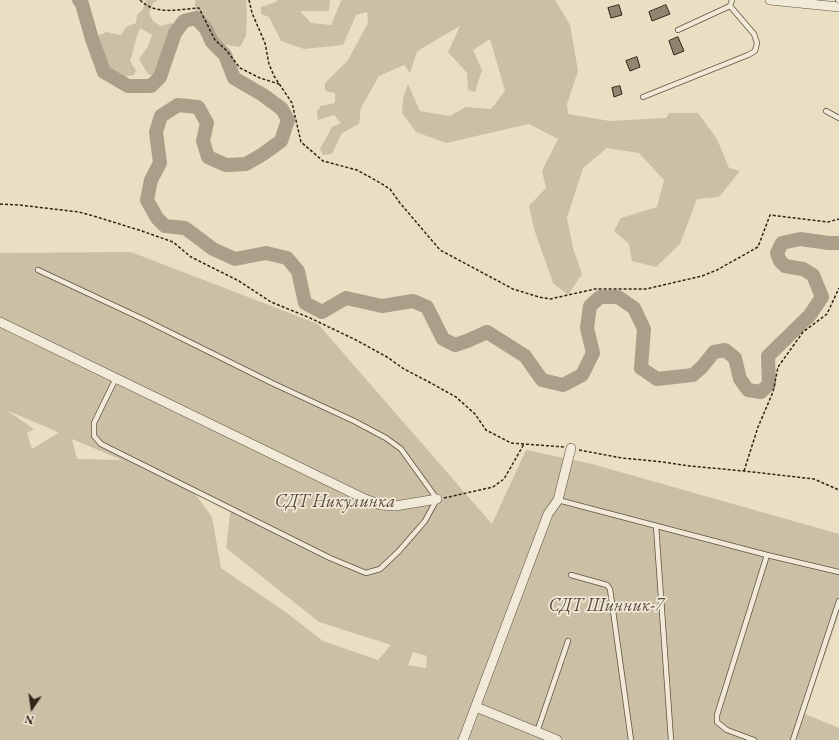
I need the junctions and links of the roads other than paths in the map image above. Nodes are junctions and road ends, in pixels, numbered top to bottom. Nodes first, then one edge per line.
1 (732, 0) edge
2 (770, 0) edge
3 (730, 6) junction
4 (839, 7) edge
5 (678, 30) dead end
6 (643, 97) dead end
7 (826, 111) dead end
8 (839, 118) edge
9 (38, 270) dead end
10 (0, 322) edge
11 (116, 378) junction
12 (571, 448) road end
13 (437, 499) junction
14 (558, 500) junction
15 (656, 526) junction
16 (767, 555) junction
17 (839, 572) edge
18 (571, 575) dead end
19 (839, 601) edge
20 (568, 641) dead end
21 (476, 707) junction
22 (537, 732) junction
23 (463, 740) edge
24 (557, 740) edge
25 (631, 740) edge
26 (671, 740) edge
27 (754, 740) edge
28 (793, 740) edge

1 - 3 lane
2 - 4 street
3 - 5 lane
3 - 6 lane
7 - 8 lane
9 - 13 lane
10 - 11 street
11 - 13 street
11 - 13 lane
12 - 14 street
14 - 15 lane
14 - 21 street
15 - 16 lane
15 - 26 lane
16 - 17 lane
16 - 27 lane
18 - 25 lane
19 - 28 lane
20 - 22 lane
21 - 22 street
21 - 23 street
22 - 24 street

